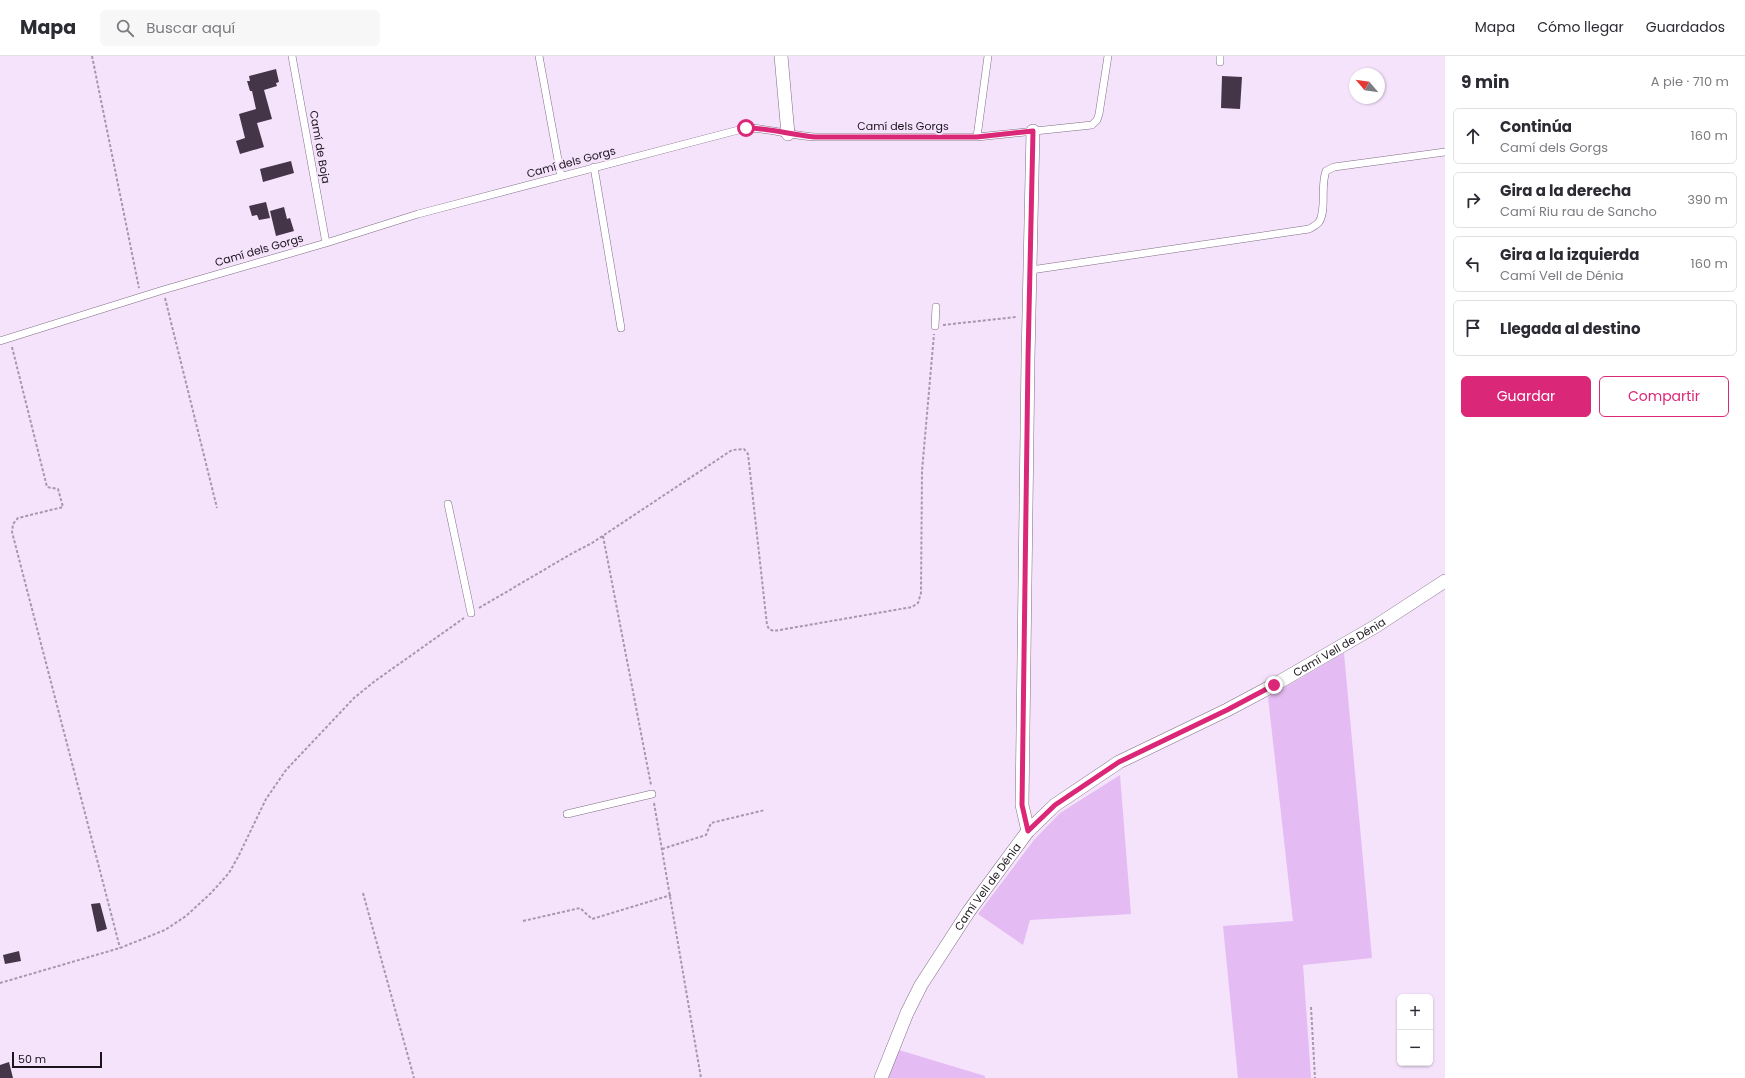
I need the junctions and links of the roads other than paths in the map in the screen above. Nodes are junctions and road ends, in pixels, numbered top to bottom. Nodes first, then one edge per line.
1 (292, 56) edge
2 (538, 56) edge
3 (781, 56) edge
4 (988, 56) edge
5 (1108, 56) edge
6 (1033, 131) junction
7 (788, 134) junction
8 (977, 137) junction
9 (1445, 152) edge
10 (594, 167) junction
11 (561, 176) junction
12 (326, 243) junction
13 (1031, 270) junction
14 (936, 307) dead end
15 (935, 326) road end
16 (621, 328) dead end
17 (0, 341) edge
18 (448, 504) dead end
19 (1445, 581) edge
20 (471, 613) road end
21 (652, 794) road end
22 (567, 814) dead end
23 (1028, 831) junction
24 (881, 1078) edge

1 - 12 lane, Camí de Boja
2 - 11 lane
3 - 7 street
4 - 8 lane
5 - 6 lane, Camí dels Gorgs
6 - 8 lane, Camí dels Gorgs
6 - 13 street
7 - 8 lane, Camí dels Gorgs
7 - 10 lane, Camí dels Gorgs
9 - 13 lane
10 - 11 lane, Camí dels Gorgs
10 - 16 lane
11 - 12 lane, Camí dels Gorgs
12 - 17 lane, Camí dels Gorgs
13 - 23 street
14 - 15 lane
18 - 20 lane
19 - 23 street, Camí Vell de Dénia
21 - 22 lane
23 - 24 street, Camí Vell de Dénia

